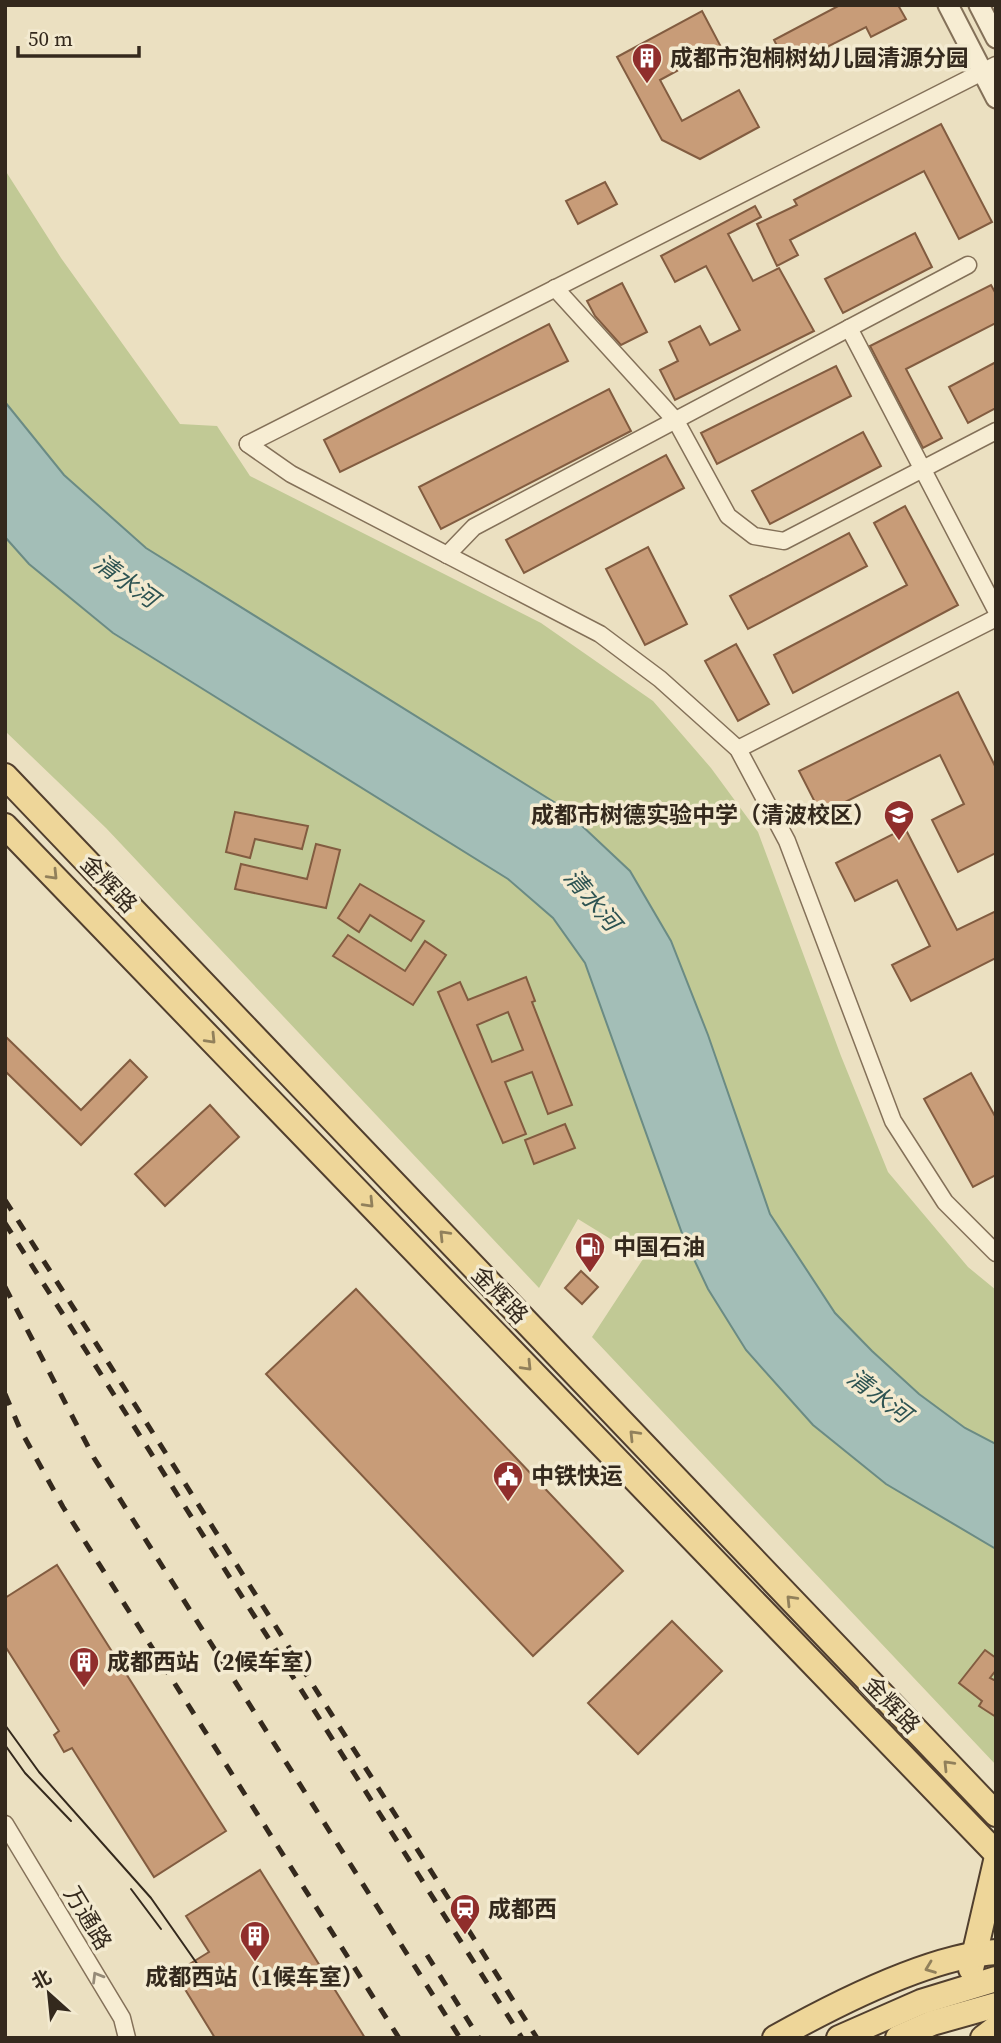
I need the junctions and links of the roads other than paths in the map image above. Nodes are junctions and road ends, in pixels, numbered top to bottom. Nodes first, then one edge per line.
1 (947, 5) edge
2 (979, 5) edge
3 (996, 38) edge
4 (989, 68) edge
5 (996, 99) edge
6 (968, 265) dead end
7 (555, 288) junction
8 (849, 328) junction
9 (676, 421) junction
10 (996, 431) edge
11 (921, 470) junction
12 (447, 555) junction
13 (996, 610) edge
14 (996, 618) edge
15 (738, 749) junction
16 (5, 776) edge
17 (5, 826) edge
18 (996, 1253) edge
19 (996, 1814) edge
20 (5, 1824) edge
21 (996, 1853) edge
22 (996, 1861) edge
23 (985, 1953) edge
24 (996, 1979) edge
25 (949, 1994) junction
26 (996, 2005) edge
27 (996, 2028) edge
28 (127, 2038) edge
29 (775, 2038) edge
30 (839, 2038) edge
31 (898, 2038) edge
32 (983, 2038) edge

1 - 4 street
2 - 3 street
4 - 5 street
4 - 7 street
6 - 8 street
7 - 9 street
7 - 12 street
8 - 9 street
8 - 11 street
9 - 11 street
9 - 12 street
10 - 11 street
11 - 13 street
12 - 15 street
14 - 15 street
15 - 18 street
19 -> 16 main road, 金辉路
17 -> 21 main road, 金辉路
28 -> 20 street, 万通路
22 - 23 main road
23 - 25 main road
23 -> 29 main road
24 - 25 main road
25 - 30 main road
26 - 31 main road
27 - 32 main road

